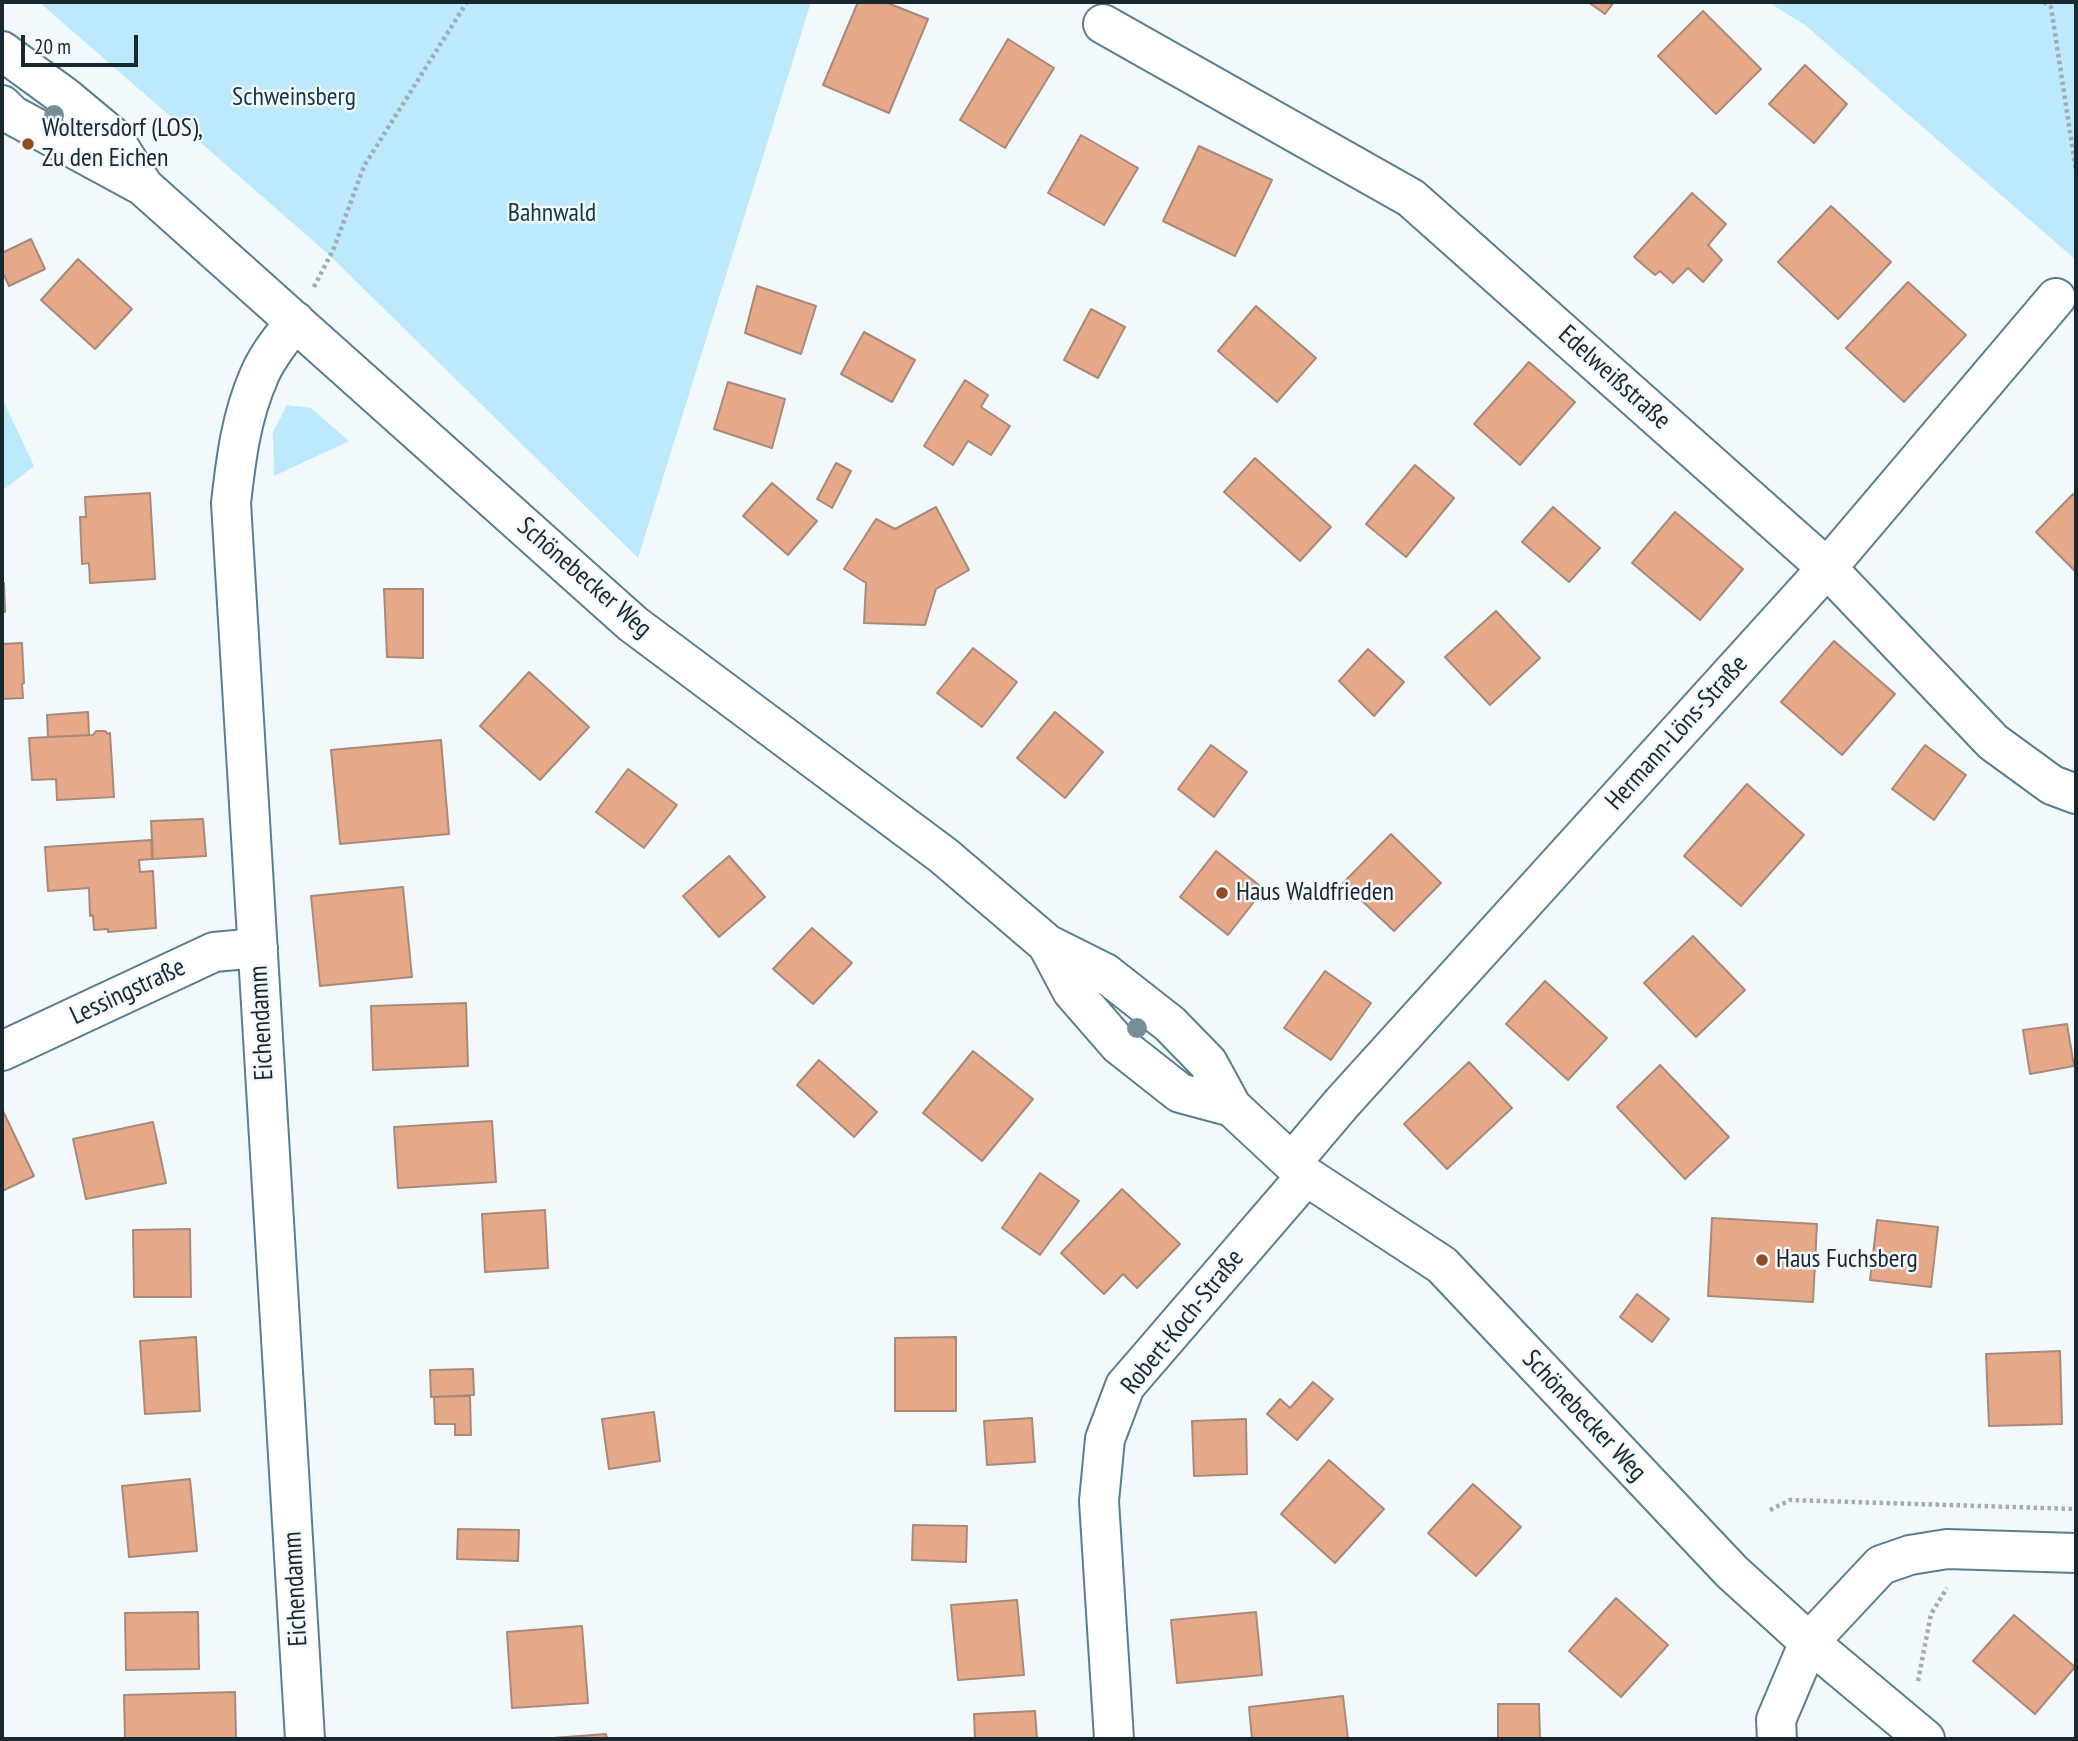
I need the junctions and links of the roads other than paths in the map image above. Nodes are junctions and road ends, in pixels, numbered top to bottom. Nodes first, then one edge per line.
1 (1103, 23) dead end
2 (2, 51) edge
3 (2, 105) edge
4 (143, 186) junction
5 (2056, 298) dead end
6 (295, 321) junction
7 (1827, 568) junction
8 (2076, 794) edge
9 (258, 948) junction
10 (2, 1051) edge
11 (1299, 1169) junction
12 (2076, 1553) edge
13 (1809, 1642) junction
14 (305, 1739) edge
15 (1114, 1739) edge
16 (1777, 1739) edge
17 (1925, 1739) edge

1 - 7 street, Edelweißstraße
2 - 4 street, Schönebecker Weg
3 - 4 street, Schönebecker Weg
4 - 6 street, Schönebecker Weg
5 - 7 street, Hermann-Löns-Straße
6 - 9 street, Eichendamm
6 - 11 street, Schönebecker Weg
7 - 8 street, Edelweißstraße
7 - 11 street, Hermann-Löns-Straße
9 - 10 street, Lessingstraße
9 - 14 street, Eichendamm
11 - 13 street, Schönebecker Weg
11 - 15 street, Robert-Koch-Straße
12 - 13 street
13 - 16 street
13 - 17 street, Schönebecker Weg

